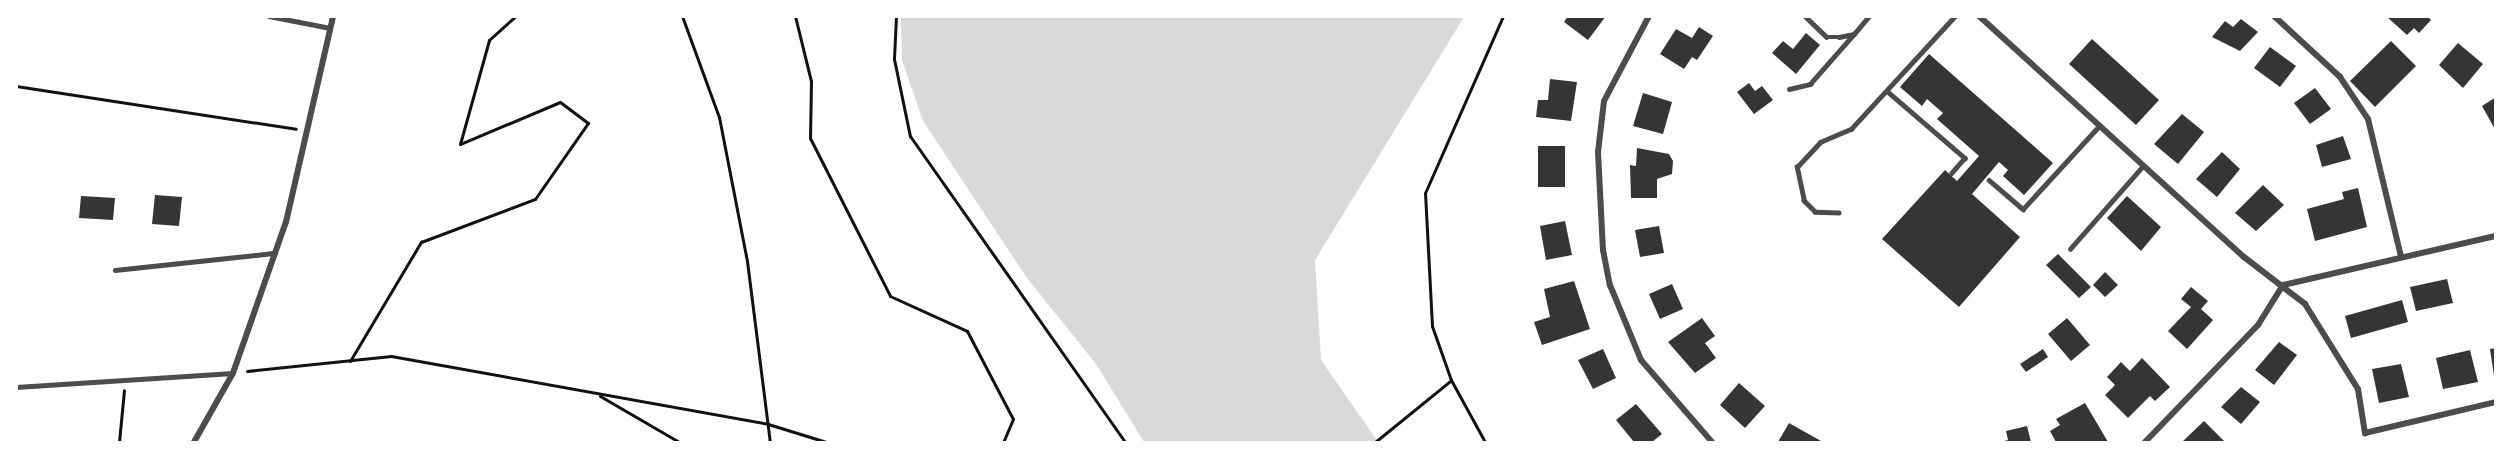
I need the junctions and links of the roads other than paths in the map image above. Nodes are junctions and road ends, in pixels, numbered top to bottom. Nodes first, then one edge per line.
1 (269, 16) edge
2 (333, 16) edge
3 (1649, 16) edge
4 (1805, 16) edge
5 (1955, 16) edge
6 (1979, 16) edge
7 (2274, 16) edge
8 (1866, 17) edge
9 (330, 28) junction
10 (1854, 34) junction
11 (1788, 90) dead end
12 (1887, 91) junction
13 (2099, 126) junction
14 (2144, 166) junction
15 (1952, 173) dead end
16 (1989, 180) dead end
17 (1839, 213) dead end
18 (2496, 236) edge
19 (2070, 249) dead end
20 (275, 253) junction
21 (2401, 256) junction
22 (115, 270) dead end
23 (2283, 285) junction
24 (233, 373) junction
25 (16, 387) edge
26 (2496, 402) edge
27 (194, 442) edge
28 (1712, 442) edge
29 (2145, 442) edge

1 - 9 lane
2 - 9 street
3 - 28 street
4 - 10 lane
5 - 12 lane
6 - 13 street
7 - 21 street
8 - 10 lane
9 - 20 street
10 - 11 lane
12 - 15 lane
12 - 17 lane
13 - 14 street
13 - 16 lane
14 - 19 lane
14 - 23 street
18 - 21 street
20 - 22 lane
20 - 24 street
21 - 23 street
23 - 26 street
23 - 29 street
24 - 25 lane
24 - 27 street

